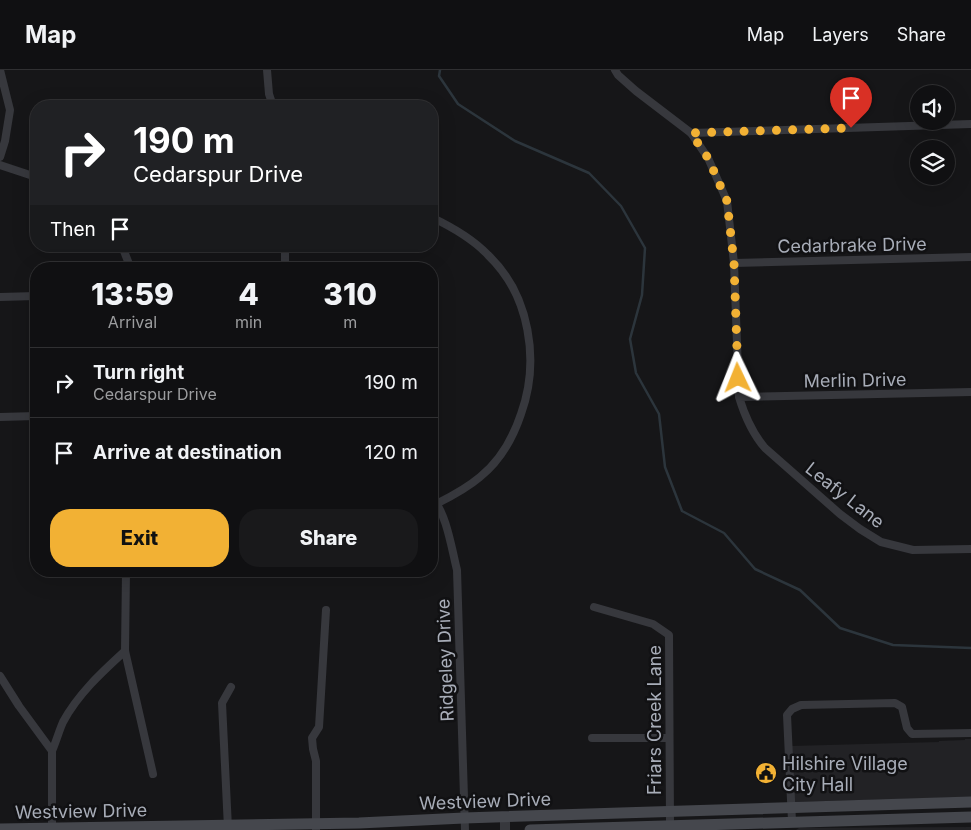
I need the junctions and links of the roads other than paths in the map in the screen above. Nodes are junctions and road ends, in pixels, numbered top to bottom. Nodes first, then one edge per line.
1 (0, 70) edge
2 (267, 70) edge
3 (615, 70) edge
4 (271, 100) edge
5 (971, 124) edge
6 (691, 133) junction
7 (0, 156) edge
8 (0, 165) edge
9 (30, 175) edge
10 (438, 221) edge
11 (971, 257) edge
12 (734, 263) junction
13 (30, 296) edge
14 (0, 297) edge
15 (971, 392) edge
16 (739, 398) junction
17 (30, 416) edge
18 (0, 417) edge
19 (438, 503) joint
20 (971, 549) edge
21 (126, 577) edge
22 (594, 607) dead end
23 (326, 610) dead end
24 (125, 652) junction
25 (0, 676) edge
26 (232, 687) dead end
27 (971, 733) edge
28 (592, 738) dead end
29 (669, 738) junction
30 (52, 751) junction
31 (152, 774) dead end
32 (954, 802) junction
33 (971, 802) edge
34 (790, 807) junction
35 (777, 808) junction
36 (643, 812) junction
37 (670, 812) junction
38 (505, 816) junction
39 (954, 817) junction
40 (971, 817) edge
41 (464, 818) junction
42 (792, 821) junction
43 (670, 825) junction
44 (778, 826) edge
45 (316, 827) edge
46 (360, 827) edge
47 (228, 828) edge
48 (644, 828) edge
49 (0, 829) edge
50 (110, 829) edge
51 (52, 830) edge
52 (465, 830) edge
53 (505, 830) edge
54 (530, 830) edge

1 - 7 street
2 - 4 street
3 - 6 street, Leafy Lane
5 - 6 street
6 - 12 street, Leafy Lane
8 - 9 street
10 - 19 street
11 - 12 street, Cedarbrake Drive
12 - 16 street, Leafy Lane
13 - 14 street
15 - 16 street, Merlin Drive
16 - 20 street, Leafy Lane
17 - 18 street
19 - 41 street, Ridgeley Drive
21 - 24 street
22 - 29 street, Friars Creek Lane
23 - 45 street
24 - 30 street
24 - 31 street
25 - 30 street
26 - 47 street
27 - 34 street
28 - 29 street
29 - 37 street, Friars Creek Lane
30 - 51 street
32 - 33 main road, Westview Drive
32 - 34 main road, Westview Drive
32 - 39 main road
34 - 35 main road, Westview Drive
34 - 42 street
35 - 37 main road, Westview Drive
35 - 44 street
36 - 37 main road, Westview Drive
36 - 38 main road, Westview Drive
36 - 48 street
37 - 43 street, Friars Creek Lane
38 - 41 main road, Westview Drive
38 - 53 street
39 - 40 main road, Westview Drive
39 - 42 main road, Westview Drive
41 - 46 main road, Westview Drive
41 - 52 street, Ridgeley Drive
42 - 44 main road, Westview Drive
43 - 44 main road, Westview Drive
43 - 48 main road, Westview Drive
45 - 46 main road, Westview Drive
45 - 47 main road, Westview Drive
47 - 50 main road, Westview Drive
48 - 54 main road, Westview Drive
49 - 51 main road, Westview Drive
50 - 51 main road, Westview Drive

